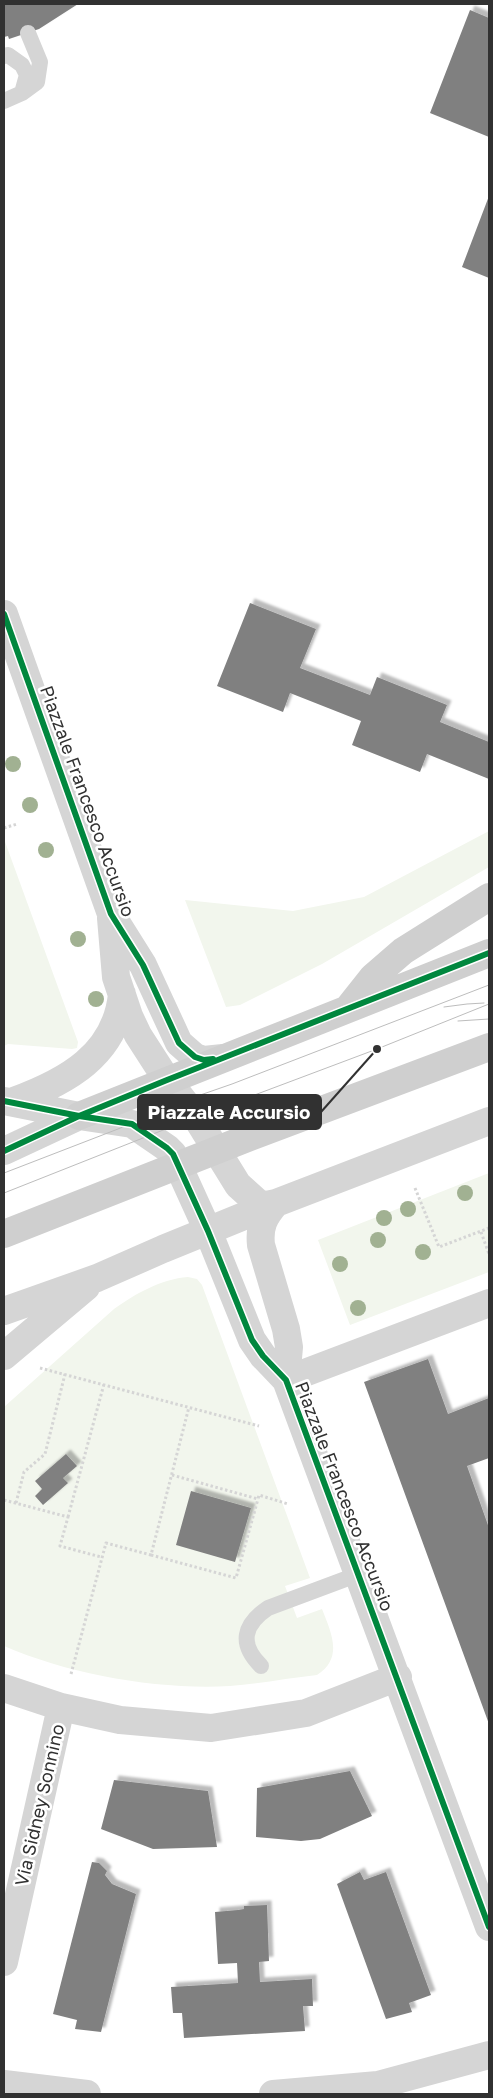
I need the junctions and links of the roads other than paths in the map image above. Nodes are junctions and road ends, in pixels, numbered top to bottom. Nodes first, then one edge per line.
1 (28, 33) dead end
2 (4, 56) edge
3 (22, 93) junction
4 (4, 101) edge
5 (6, 629) edge
6 (489, 897) edge
7 (111, 914) junction
8 (489, 953) edge
9 (122, 994) junction
10 (350, 1007) junction
11 (489, 1048) edge
12 (223, 1058) junction
13 (167, 1080) junction
14 (9, 1101) edge
15 (79, 1116) junction
16 (489, 1121) edge
17 (217, 1150) junction
18 (4, 1151) edge
19 (178, 1165) junction
20 (276, 1203) junction
21 (208, 1231) junction
22 (4, 1234) edge
23 (97, 1278) junction
24 (489, 1303) edge
25 (4, 1311) edge
26 (4, 1356) edge
27 (286, 1380) junction
28 (359, 1574) junction
29 (261, 1666) dead end
30 (398, 1677) junction
31 (4, 1688) edge
32 (61, 1707) junction
33 (489, 1928) edge
34 (4, 1962) edge
35 (489, 2055) edge
36 (4, 2084) edge
37 (87, 2094) edge
38 (273, 2094) edge

1 - 3 lane
2 - 3 lane
3 - 4 lane
5 - 7 street, Piazzale Francesco Accursio
6 - 10 street
7 - 9 street, Piazzale Francesco Accursio
7 - 12 street, Piazzale Francesco Accursio
8 - 10 street, Piazzale Francesco Accursio
9 - 13 street, Piazzale Francesco Accursio
9 - 14 street, Piazzale Francesco Accursio
10 - 12 street, Piazzale Francesco Accursio
11 - 17 street
12 - 13 street, Piazzale Francesco Accursio
13 - 15 street, Piazzale Francesco Accursio
13 - 17 street, Piazzale Francesco Accursio
14 - 15 street, Piazzale Francesco Accursio
15 - 18 street, Piazzale Francesco Accursio
15 - 19 street, Piazzale Francesco Accursio
16 - 20 street
17 - 19 street
17 - 20 street, Piazzale Francesco Accursio
19 - 21 street, Piazzale Francesco Accursio
19 - 22 street
20 - 21 street
20 - 27 street, Piazzale Francesco Accursio
21 - 23 street
21 - 27 street, Piazzale Francesco Accursio
23 - 25 street
23 - 26 street
24 - 27 street, Piazzale Francesco Accursio
27 - 28 street, Piazzale Francesco Accursio
28 - 29 lane
28 - 30 street, Piazzale Francesco Accursio
30 - 32 street
30 - 33 street, Piazzale Francesco Accursio
31 - 32 street
32 - 34 street, Via Sidney Sonnino
35 - 38 street
36 - 37 street

